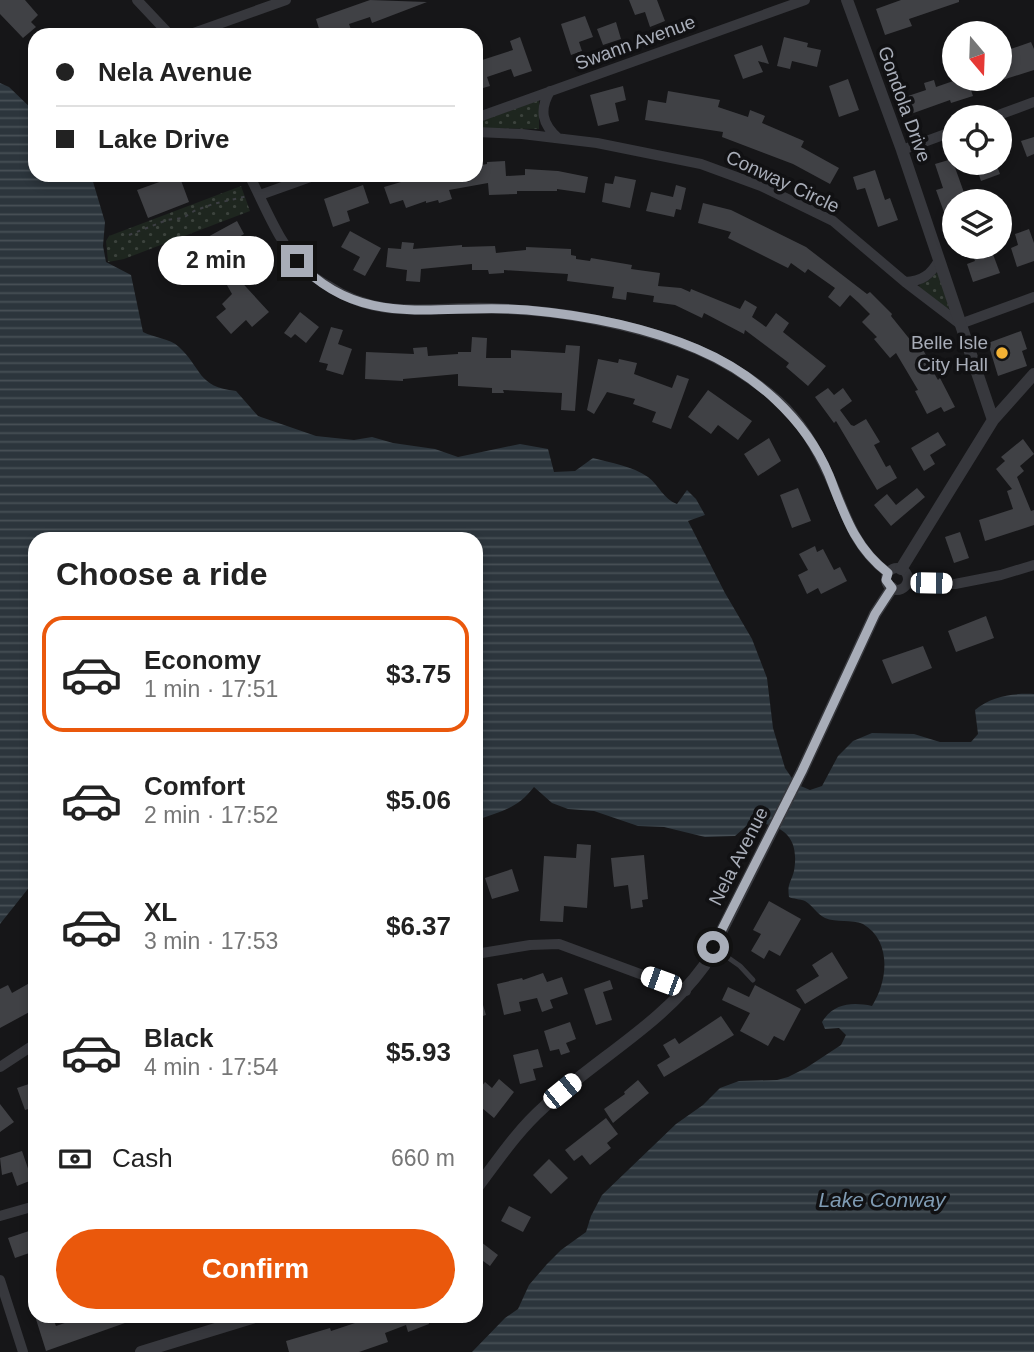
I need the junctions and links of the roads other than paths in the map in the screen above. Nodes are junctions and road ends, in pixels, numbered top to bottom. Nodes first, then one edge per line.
1 (136, 0) edge
2 (286, 0) edge
3 (805, 0) edge
4 (847, 0) edge
5 (163, 28) edge
6 (208, 28) edge
7 (550, 91) junction
8 (1034, 102) edge
9 (1012, 110) edge
10 (483, 115) edge
11 (483, 133) edge
12 (942, 135) edge
13 (558, 138) junction
14 (902, 150) junction
15 (253, 182) edge
16 (296, 182) edge
17 (260, 195) junction
18 (939, 260) junction
19 (905, 282) junction
20 (1034, 297) edge
21 (960, 324) junction
22 (1034, 374) edge
23 (993, 420) junction
24 (1034, 565) edge
25 (901, 569) junction
26 (888, 573) junction
27 (907, 583) junction
28 (892, 588) junction
29 (713, 947) junction
30 (483, 953) edge
31 (753, 980) dead end
32 (686, 990) junction
33 (28, 1049) edge
34 (0, 1067) edge
35 (483, 1179) edge
36 (28, 1208) edge
37 (0, 1216) edge
38 (0, 1280) edge
39 (235, 1323) edge
40 (23, 1352) edge
41 (141, 1352) edge

1 - 5 street
2 - 6 street
3 - 7 street, Swann Avenue
4 - 14 street, Gondola Drive
7 - 10 street, Swann Avenue
7 - 13 street
8 - 9 street
11 - 13 street, Conway Circle
12 - 14 street
13 - 19 street, Conway Circle
14 - 18 street, Gondola Drive
15 - 17 street
16 - 17 street
17 - 26 street
18 - 19 street
18 - 21 street, Gondola Drive
19 - 21 street, Conway Circle
20 - 21 street
21 - 23 street, Gondola Drive
22 - 23 street
23 - 25 street
24 - 27 street
25 - 26 street
25 - 27 street
26 - 28 street
27 - 28 street
28 - 29 street, Nela Avenue
29 - 31 lane
29 - 32 street, Nela Avenue
30 - 32 street
32 - 35 street, Nela Avenue
33 - 34 street
36 - 37 street
38 - 40 street
39 - 41 street

